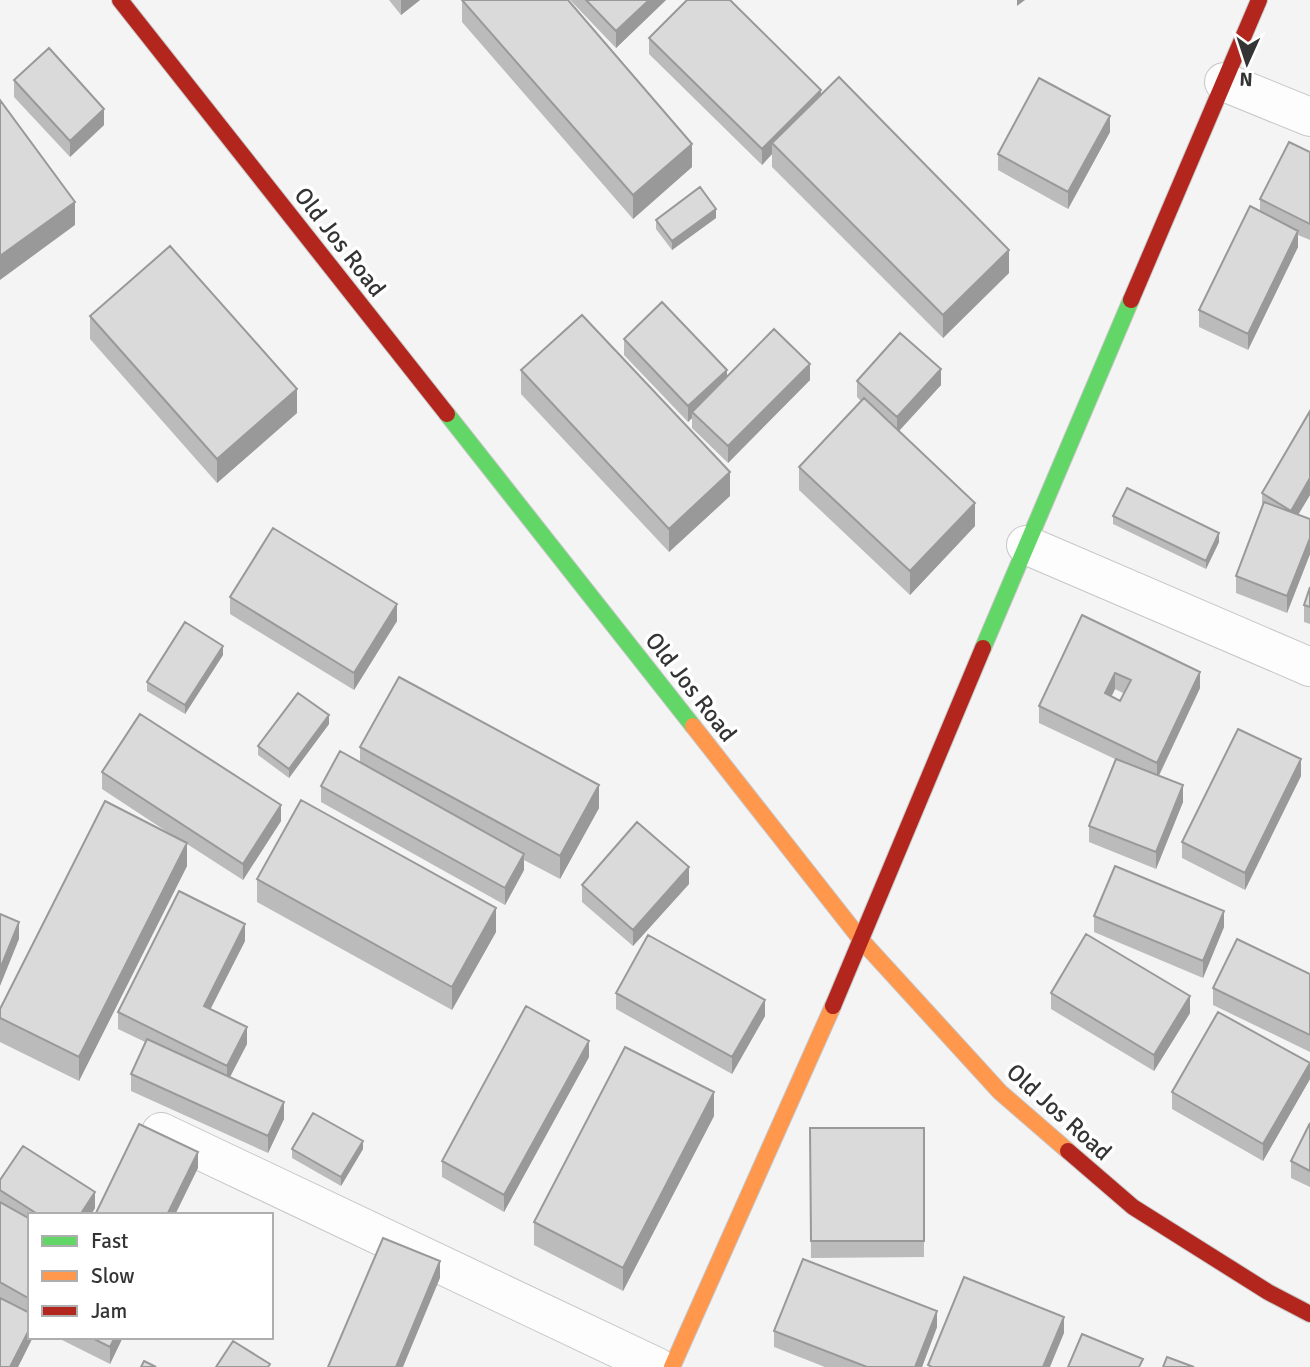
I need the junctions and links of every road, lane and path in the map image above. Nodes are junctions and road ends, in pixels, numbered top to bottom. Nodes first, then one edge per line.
1 (120, 0) edge
2 (1259, 0) edge
3 (1224, 82) junction
4 (1310, 117) edge
5 (1026, 545) junction
6 (1310, 667) edge
7 (862, 941) junction
8 (161, 1132) edge
9 (1310, 1314) edge
10 (657, 1367) edge
11 (672, 1367) edge

1 - 7 main road, Old Jos Road
2 - 3 main road
3 - 4 street
3 - 5 main road
5 - 6 street
5 - 7 main road
7 - 9 main road, Old Jos Road
7 - 11 main road
8 - 10 street

